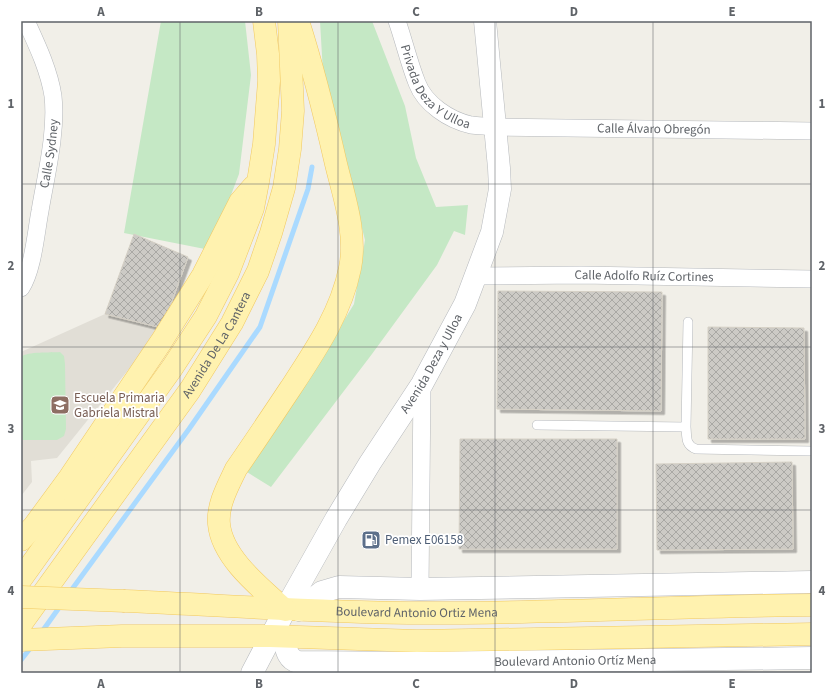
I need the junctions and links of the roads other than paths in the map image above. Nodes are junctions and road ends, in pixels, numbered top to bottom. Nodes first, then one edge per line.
1 (26, 21) edge
2 (264, 21) edge
3 (289, 21) edge
4 (298, 21) edge
5 (397, 21) edge
6 (486, 21) edge
7 (495, 127) junction
8 (812, 131) edge
9 (258, 182) junction
10 (476, 276) junction
11 (812, 279) edge
12 (21, 288) edge
13 (688, 322) dead end
14 (422, 384) junction
15 (537, 425) dead end
16 (686, 428) junction
17 (812, 451) edge
18 (21, 540) edge
19 (21, 579) edge
20 (812, 582) edge
21 (678, 584) junction
22 (420, 589) junction
23 (21, 597) edge
24 (812, 605) edge
25 (678, 607) junction
26 (292, 610) junction
27 (21, 624) edge
28 (812, 634) edge
29 (277, 636) junction
30 (21, 640) edge
31 (418, 641) junction
32 (812, 658) edge
33 (417, 668) edge
34 (252, 673) edge

1 - 12 street, Calle Sydney
2 - 9 main road, Avenida De La Cantera
3 - 27 main road, Avenida De La Cantera
4 - 26 main road
5 - 7 street, Privada Deza Y Ulloa
6 - 7 street, Avenida Deza y Ulloa
7 - 8 street, Calle Álvaro Obregón
7 - 10 street, Avenida Deza y Ulloa
9 - 18 main road
9 - 19 main road, Avenida De La Cantera
10 - 11 street, Calle Adolfo Ruíz Cortines
10 - 14 street, Avenida Deza y Ulloa
13 - 16 lane
14 - 22 street
14 - 26 street, Avenida Deza y Ulloa
15 - 16 lane
16 - 17 lane
20 - 21 street
21 - 22 street
21 - 25 street
22 - 26 street
23 - 26 main road, Boulevard Antonio Ortiz Mena, bridge
24 - 25 main road, Boulevard Antonio Ortiz Mena
25 - 26 main road, Boulevard Antonio Ortiz Mena
26 - 29 street, Avenida Deza y Ulloa
28 - 31 main road, Boulevard Antonio Ortiz Mena
29 - 30 main road, Boulevard Antonio Ortiz Mena
29 - 31 main road, Boulevard Antonio Ortiz Mena
29 - 33 street, Boulevard Antonio Ortíz Mena
29 - 34 street, Avenida Deza y Ulloa
31 - 33 street
32 - 33 street, Boulevard Antonio Ortíz Mena

